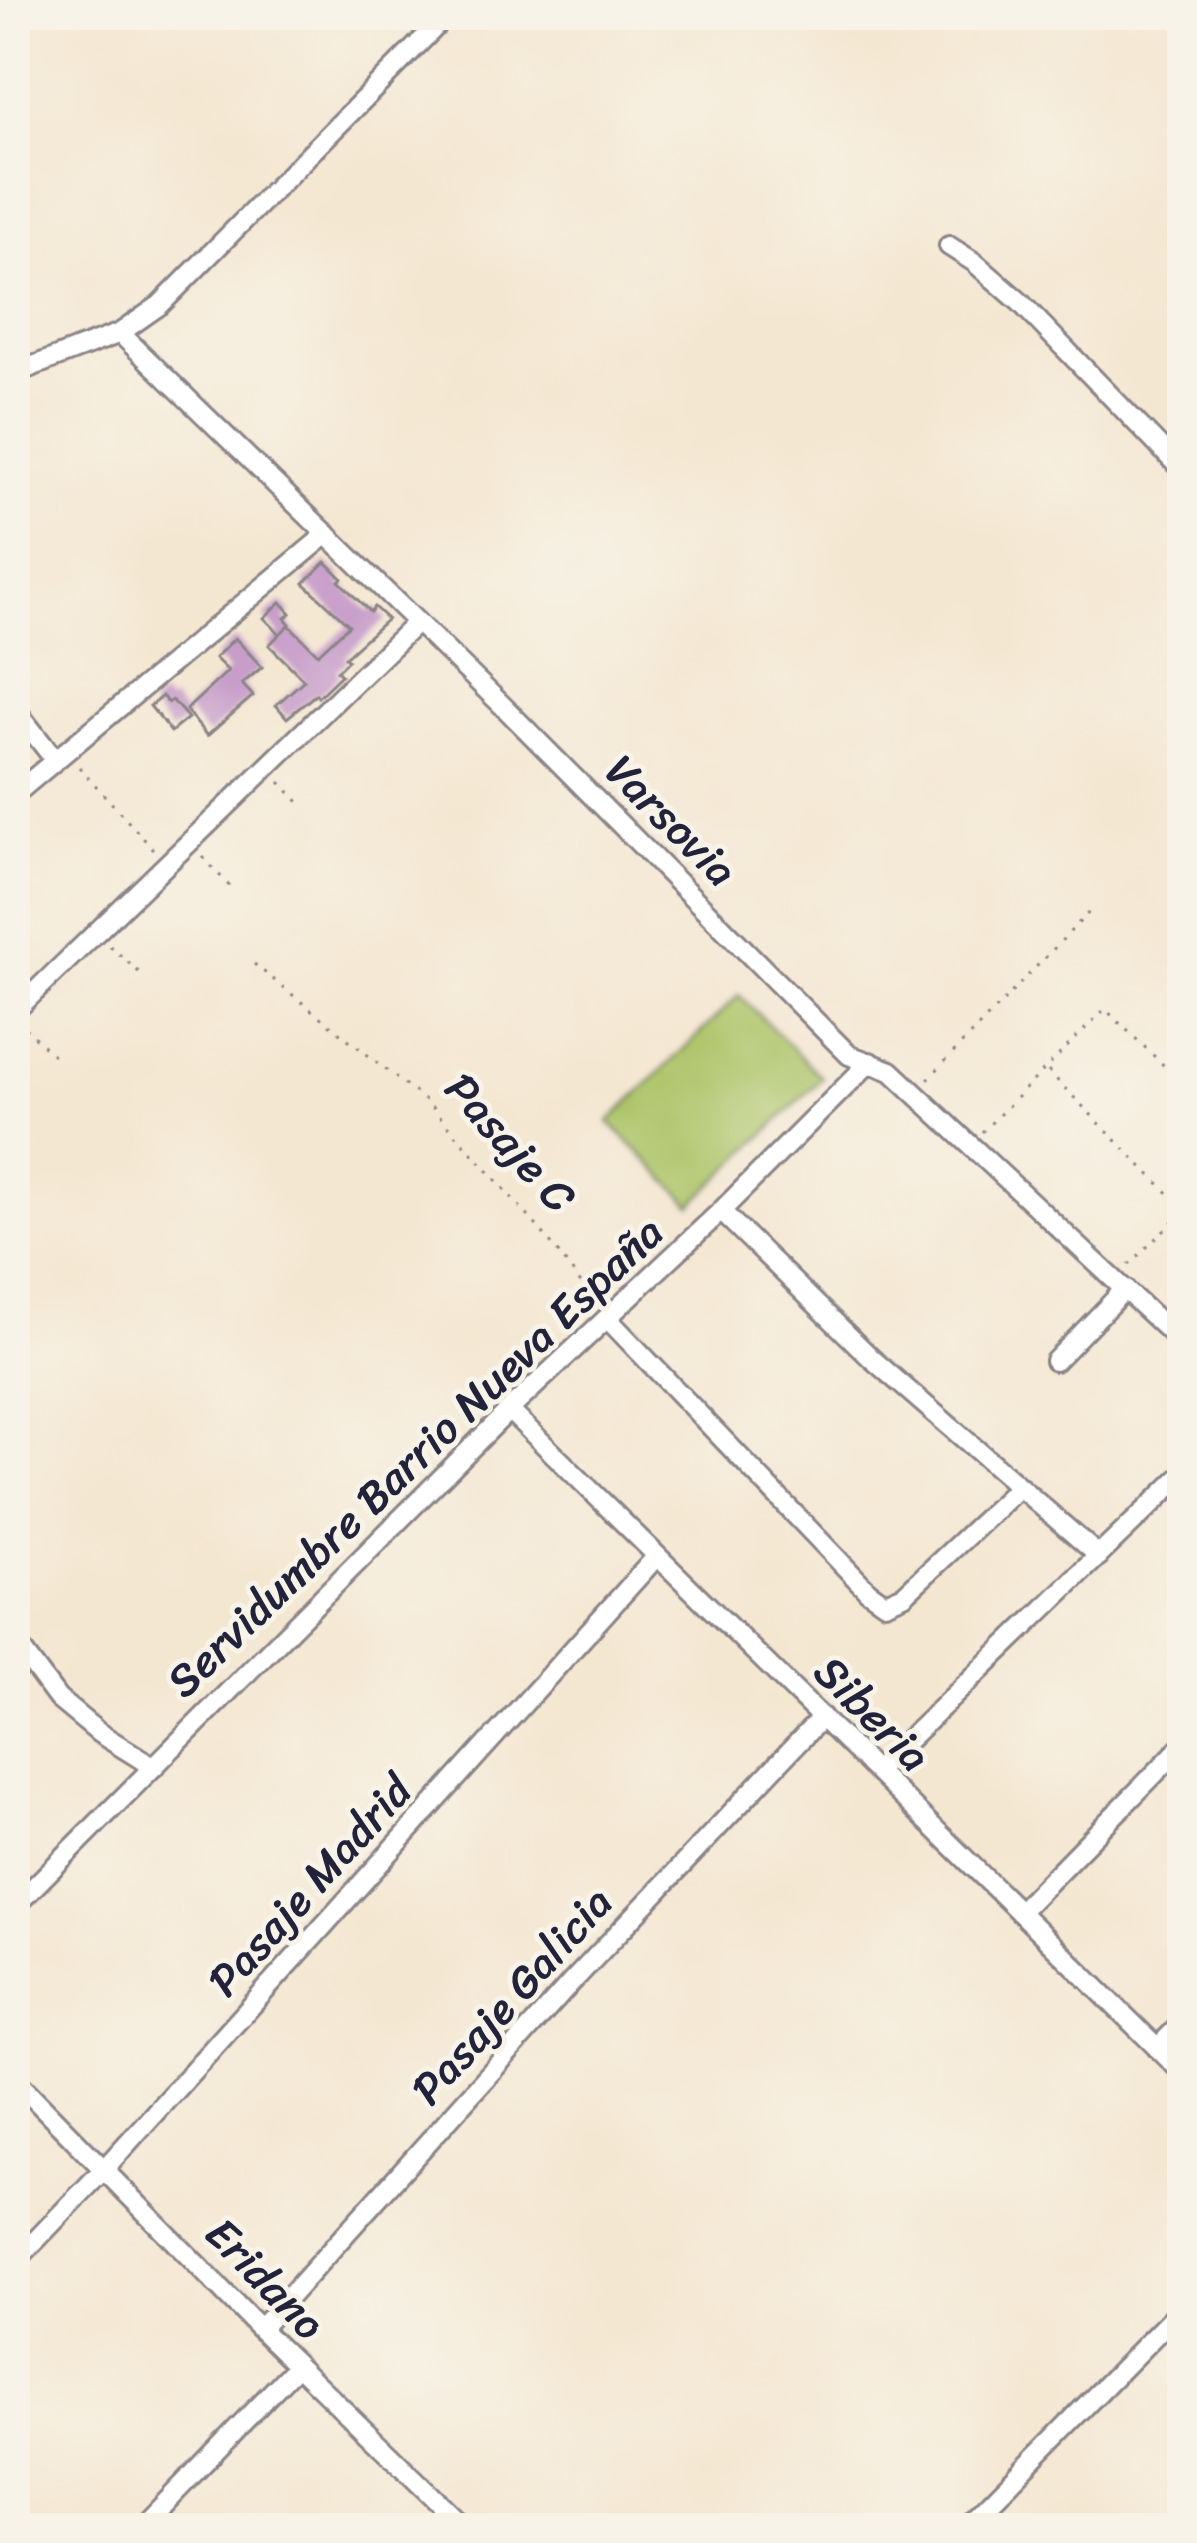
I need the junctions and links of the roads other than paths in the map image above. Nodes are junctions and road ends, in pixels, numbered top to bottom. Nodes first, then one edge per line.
1 (447, 15) edge
2 (949, 246) dead end
3 (120, 333) junction
4 (15, 373) edge
5 (1182, 470) edge
6 (327, 534) junction
7 (417, 622) junction
8 (15, 709) edge
9 (60, 756) junction
10 (15, 794) edge
11 (15, 1015) edge
12 (870, 1062) junction
13 (721, 1211) junction
14 (1120, 1284) junction
15 (608, 1318) junction
16 (1182, 1343) edge
17 (1055, 1360) dead end
18 (508, 1410) junction
19 (1182, 1475) edge
20 (1018, 1488) junction
21 (657, 1556) junction
22 (1099, 1556) junction
23 (15, 1641) edge
24 (822, 1717) junction
25 (1182, 1746) edge
26 (154, 1766) junction
27 (876, 1771) junction
28 (15, 1906) edge
29 (1019, 1912) junction
30 (1182, 2023) edge
31 (1157, 2048) junction
32 (1182, 2072) edge
33 (15, 2079) edge
34 (105, 2168) junction
35 (15, 2262) edge
36 (1182, 2308) edge
37 (260, 2329) junction
38 (297, 2366) junction
39 (141, 2528) edge
40 (465, 2528) edge
41 (965, 2528) edge

1 - 3 street
2 - 5 street
3 - 4 street
3 - 6 street, Varsovia
6 - 7 street, Varsovia
6 - 9 street
7 - 11 street
7 - 12 street, Varsovia
8 - 9 street
9 - 10 street
12 - 13 street, Servidumbre Barrio Nueva España
12 - 14 street, Varsovia
13 - 15 street, Servidumbre Barrio Nueva España
13 - 20 street
14 - 16 street, Varsovia
14 - 17 street
15 - 18 street, Servidumbre Barrio Nueva España
15 - 20 street
18 - 21 street, Siberia
18 - 26 street, Servidumbre Barrio Nueva España
19 - 22 street
20 - 22 street
21 - 24 street, Siberia
21 - 34 street, Pasaje Madrid
22 - 27 street
23 - 26 street
24 - 27 street, Siberia
24 - 37 street, Pasaje Galicia
25 - 29 street
26 - 28 street, Servidumbre Barrio Nueva España
27 - 29 street, Siberia
29 - 31 street, Siberia
30 - 31 street
31 - 32 street, Siberia
33 - 34 street, Eridano
34 - 35 street, Pasaje Madrid
34 - 37 street, Eridano
36 - 41 street
37 - 38 street, Eridano
38 - 39 street
38 - 40 street, Eridano

